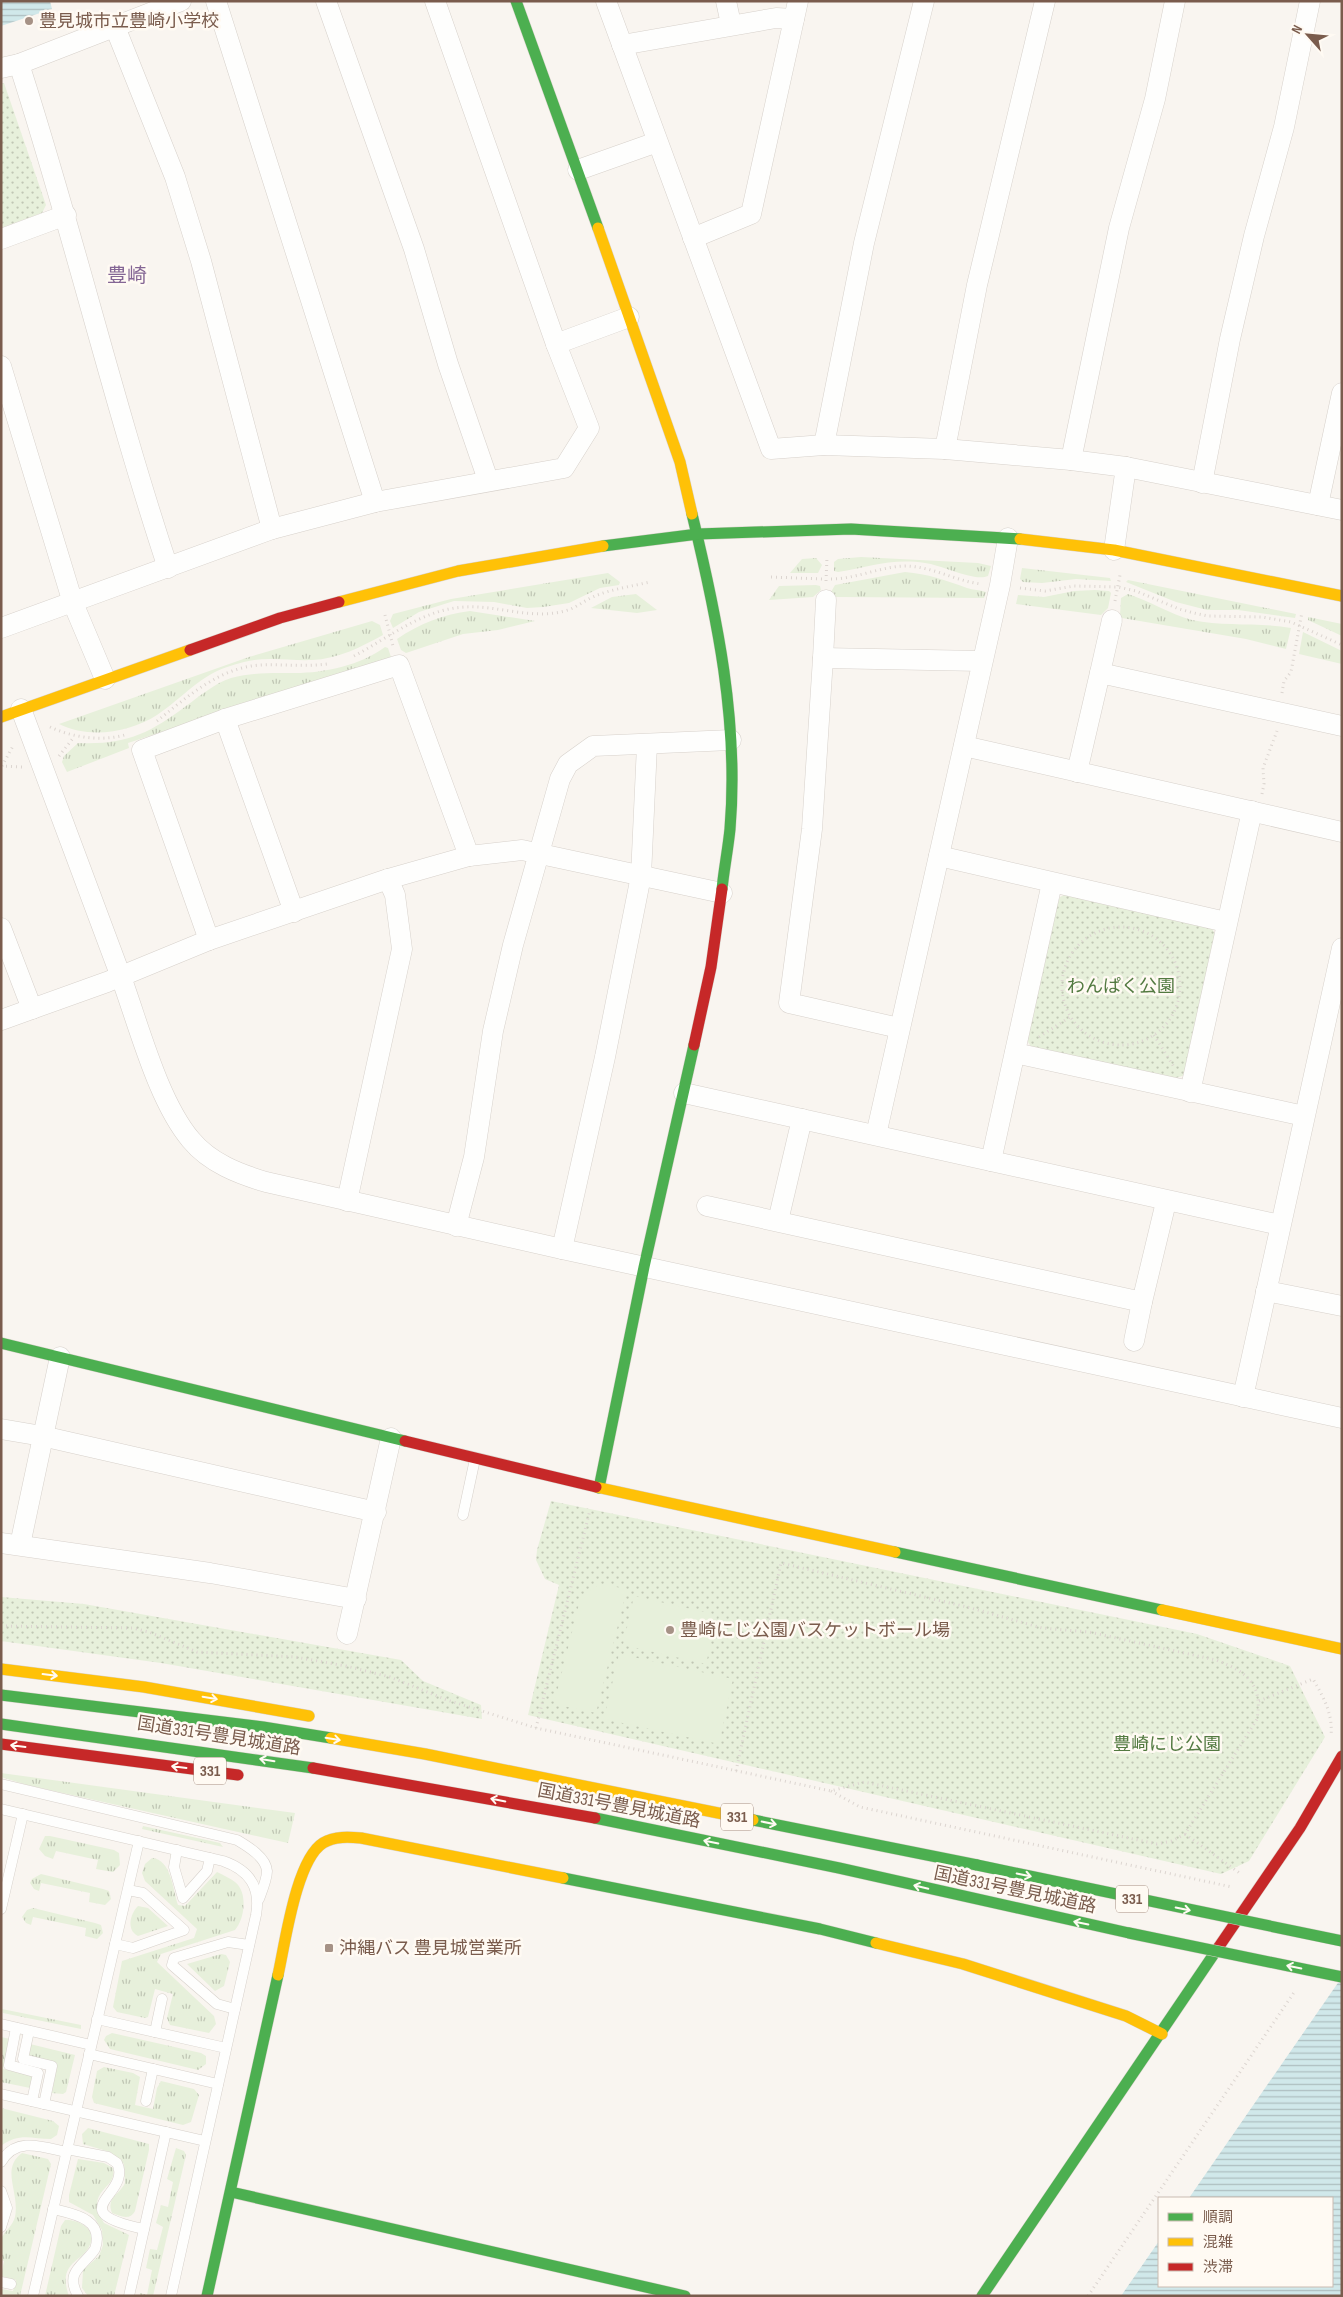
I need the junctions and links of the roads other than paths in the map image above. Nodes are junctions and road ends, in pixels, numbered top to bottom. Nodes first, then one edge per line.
1 (181, 1) edge
2 (216, 1) edge
3 (326, 1) edge
4 (435, 1) edge
5 (516, 1) edge
6 (606, 1) edge
7 (726, 1) edge
8 (924, 1) edge
9 (1045, 1) edge
10 (1175, 1) edge
11 (1310, 1) edge
12 (796, 10) edge
13 (731, 24) junction
14 (115, 27) junction
15 (622, 45) junction
16 (10, 66) edge
17 (657, 142) junction
18 (578, 170) junction
19 (66, 215) junction
20 (693, 238) junction
21 (1, 239) edge
22 (629, 317) junction
23 (556, 344) junction
24 (1, 366) edge
25 (1342, 393) edge
26 (824, 445) junction
27 (945, 449) junction
28 (1071, 460) junction
29 (1126, 467) junction
30 (488, 480) junction
31 (1202, 483) junction
32 (375, 502) junction
33 (1318, 505) junction
34 (1342, 510) edge
35 (272, 529) junction
36 (698, 534) junction
37 (1008, 538) junction
38 (1114, 550) junction
39 (168, 568) junction
40 (1342, 596) edge
41 (826, 600) dead end
42 (73, 603) junction
43 (1112, 620) road end
44 (1, 628) edge
45 (823, 658) junction
46 (981, 662) junction
47 (1100, 673) junction
48 (105, 679) junction
49 (21, 710) junction
50 (1, 717) edge
51 (225, 719) junction
52 (1342, 726) edge
53 (731, 740) junction
54 (647, 745) junction
55 (964, 746) junction
56 (1077, 772) junction
57 (1252, 811) junction
58 (1342, 832) edge
59 (540, 853) junction
60 (469, 856) junction
61 (939, 856) junction
62 (641, 876) junction
63 (388, 879) junction
64 (1052, 883) junction
65 (722, 893) junction
66 (294, 912) junction
67 (1226, 922) junction
68 (1, 928) edge
69 (210, 940) junction
70 (1342, 948) edge
71 (120, 976) junction
72 (32, 1009) junction
73 (1, 1020) edge
74 (900, 1028) junction
75 (1015, 1053) junction
76 (1190, 1092) junction
77 (684, 1093) junction
78 (1304, 1116) junction
79 (802, 1119) junction
80 (876, 1135) junction
81 (991, 1161) junction
82 (347, 1200) junction
83 (1166, 1202) junction
84 (707, 1206) dead end
85 (778, 1221) junction
86 (1280, 1225) junction
87 (456, 1226) junction
88 (562, 1249) junction
89 (644, 1267) junction
90 (1266, 1291) junction
91 (1142, 1302) junction
92 (1342, 1306) edge
93 (1134, 1341) dead end
94 (1, 1343) edge
95 (60, 1357) junction
96 (1244, 1397) junction
97 (1342, 1418) edge
98 (1, 1429) edge
99 (42, 1436) junction
100 (391, 1438) junction
101 (475, 1458) junction
102 (599, 1488) junction
103 (376, 1512) junction
104 (463, 1515) dead end
105 (11, 1544) edge
106 (356, 1599) junction
107 (347, 1634) dead end
108 (1342, 1649) edge
109 (1, 1669) edge
110 (1, 1695) edge
111 (320, 1718) dead end
112 (1, 1724) edge
113 (394, 1737) dead end
114 (1, 1744) edge
115 (425, 1754) junction
116 (1342, 1756) edge
117 (252, 1776) dead end
118 (1, 1784) edge
119 (418, 1785) junction
120 (368, 1791) dead end
121 (1, 1808) edge
122 (23, 1814) junction
123 (139, 1841) junction
124 (177, 1850) junction
125 (210, 1858) junction
126 (6, 1867) edge
127 (128, 1890) junction
128 (258, 1902) junction
129 (1, 1909) edge
130 (1342, 1941) edge
131 (115, 1944) junction
132 (249, 1945) junction
133 (1342, 1977) edge
134 (162, 1998) dead end
135 (235, 2009) junction
136 (97, 2018) junction
137 (1, 2024) edge
138 (16, 2028) junction
139 (29, 2031) junction
140 (155, 2032) junction
141 (1162, 2034) junction
142 (226, 2048) junction
143 (90, 2049) junction
144 (153, 2069) junction
145 (218, 2084) junction
146 (1, 2094) edge
147 (32, 2101) junction
148 (146, 2101) dead end
149 (44, 2104) junction
150 (75, 2111) junction
151 (166, 2132) junction
152 (205, 2141) junction
153 (66, 2150) junction
154 (1, 2162) edge
155 (1, 2191) edge
156 (231, 2192) junction
157 (53, 2209) junction
158 (1, 2227) edge
159 (144, 2229) junction
160 (33, 2296) edge
161 (78, 2296) edge
162 (129, 2296) edge
163 (170, 2296) edge
164 (207, 2296) edge
165 (685, 2296) edge
166 (982, 2296) edge

1 - 14 street
2 - 32 street
3 - 30 street
4 - 23 street
5 - 18 main road
6 - 15 street
7 - 13 street
8 - 26 street
9 - 27 street
10 - 28 street
11 - 31 street
12 - 13 street
12 - 20 street
13 - 15 street
14 - 16 street
14 - 35 street
15 - 17 street
16 - 19 street
17 - 18 street
17 - 20 street
18 - 22 main road
19 - 21 street
19 - 39 street
20 - 26 street
22 - 23 street
22 - 36 main road
23 - 30 street
24 - 42 street
25 - 33 street
26 - 27 street
27 - 28 street
28 - 29 street
29 - 31 street
29 - 38 street
30 - 32 street
31 - 33 street
32 - 35 street
33 - 34 street
35 - 39 street
36 - 37 main road
36 - 48 main road
36 - 53 main road
37 - 38 main road
37 - 46 street
38 - 40 main road
39 - 42 street
41 - 45 street
42 - 44 street
42 - 48 street
43 - 47 street
45 - 46 street
45 - 74 street
46 - 55 street
47 - 52 street
47 - 56 street
48 - 49 main road
49 - 50 main road
49 - 71 street
51 - 60 street
51 - 66 street
51 - 69 street
53 - 54 street
53 - 65 main road
54 - 59 street
54 - 62 street
55 - 56 street
55 - 61 street
56 - 57 street
57 - 58 street
57 - 67 street
59 - 60 street
59 - 62 street
59 - 87 street
60 - 63 street
61 - 64 street
61 - 74 street
62 - 65 street
62 - 88 street
63 - 66 street
63 - 82 street
64 - 67 street
64 - 75 street
65 - 77 main road
66 - 69 street
67 - 76 street
68 - 72 street
69 - 71 street
70 - 78 street
71 - 72 street
71 - 82 street
72 - 73 street
74 - 80 street
75 - 76 street
75 - 81 street
76 - 78 street
77 - 79 street
77 - 89 main road
78 - 86 street
79 - 80 street
79 - 85 street
80 - 81 street
81 - 83 street
82 - 87 street
83 - 86 street
83 - 91 street
84 - 85 street
85 - 91 street
86 - 90 street
87 - 88 street
88 - 89 street
89 - 96 street
89 - 102 main road
90 - 92 street
90 - 96 street
91 - 93 street
94 - 95 main road
95 - 99 street
95 - 100 main road
96 - 97 street
98 - 99 street
99 - 103 street
99 - 105 street
100 - 101 main road
100 - 103 street
101 - 102 main road
101 - 104 lane
102 - 108 main road
103 - 106 street
105 - 106 street
106 - 107 street
109 -> 111 main road
110 -> 115 main road, 国道331号豊見城道路 / 331
119 -> 112 main road, 国道331号豊見城道路 / 331
113 - 115 main road
117 -> 114 main road, 331
115 -> 130 main road, 国道331号豊見城道路 / 331, bridge
116 - 141 main road
118 - 128 lane
119 - 120 main road, 331
133 -> 119 main road, 国道331号豊見城道路 / 331, bridge
121 - 122 lane
122 - 123 lane
122 - 126 lane
123 - 124 lane
123 - 127 lane
124 - 125 lane
124 - 125 lane
125 - 128 lane
126 - 129 lane
127 - 131 lane
127 - 131 lane
128 - 132 lane
131 - 136 lane
132 - 135 lane
132 - 135 lane
134 - 140 lane
135 - 142 lane
136 - 140 lane
136 - 143 lane
137 - 138 lane
138 - 139 lane
138 - 147 lane
139 - 143 lane
139 - 149 lane
140 - 142 lane
141 - 156 main road
141 - 166 main road
142 - 145 lane
143 - 144 lane
143 - 150 lane
144 - 145 lane
144 - 148 lane
145 - 152 lane
146 - 147 lane
147 - 149 lane
149 - 150 lane
150 - 151 lane
150 - 153 lane
151 - 152 lane
151 - 159 lane
152 - 163 lane
153 - 154 lane
153 - 157 lane
153 - 159 lane
155 - 158 lane
156 - 164 main road
156 - 165 main road
157 - 160 lane
157 - 161 lane
159 - 162 lane

